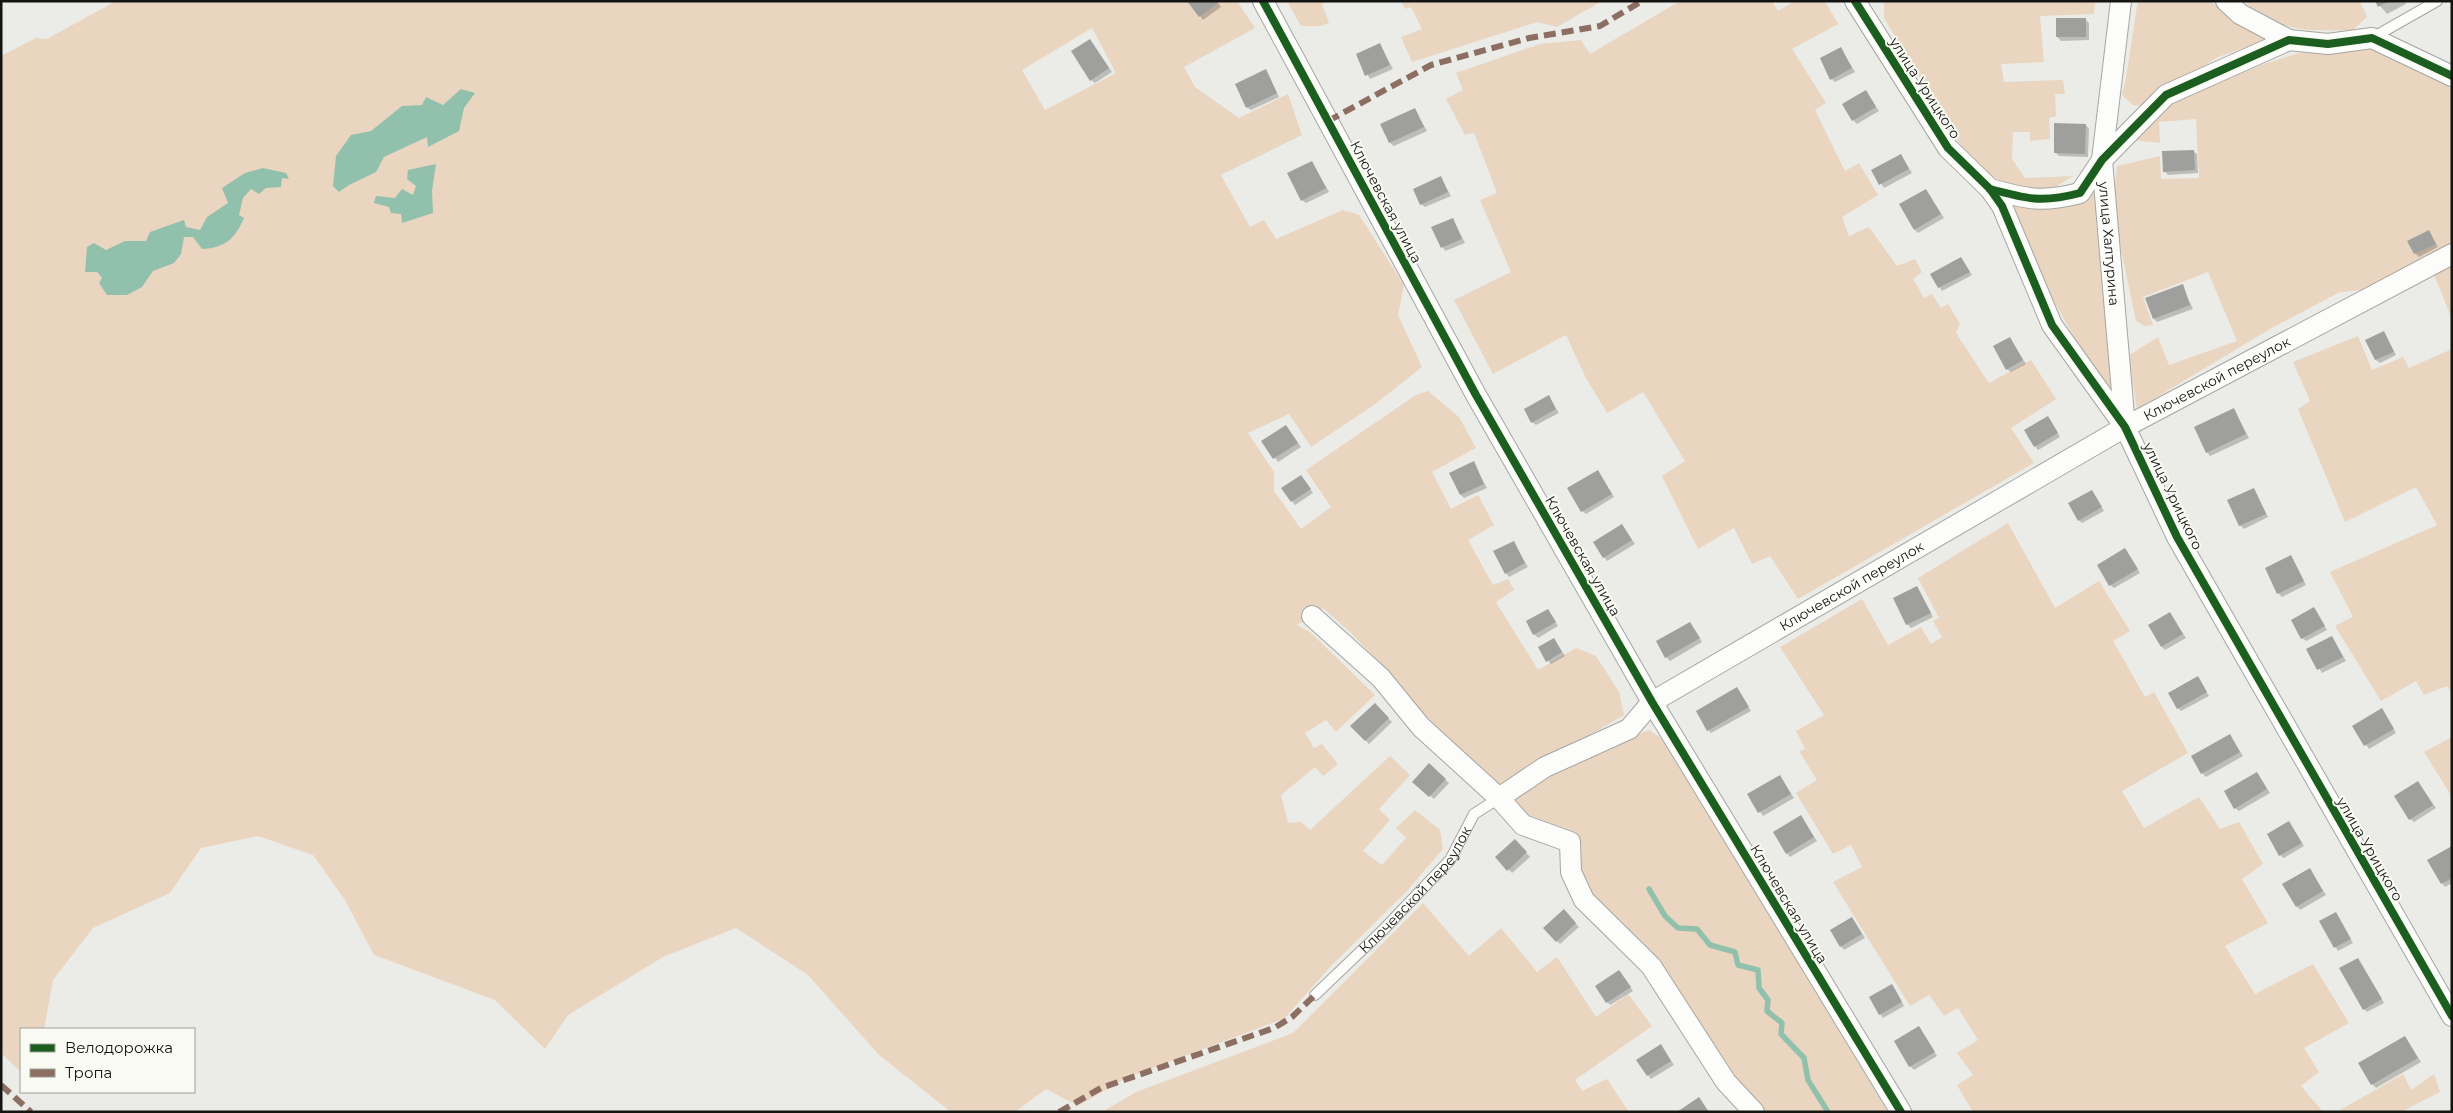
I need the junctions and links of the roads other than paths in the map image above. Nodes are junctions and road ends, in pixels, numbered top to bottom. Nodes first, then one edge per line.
1 (1263, 1) edge
2 (1856, 1) edge
3 (2121, 1) edge
4 (2226, 1) edge
5 (2437, 1) edge
6 (2372, 38) junction
7 (2289, 40) junction
8 (2452, 76) edge
9 (2102, 160) junction
10 (1990, 189) junction
11 (2452, 254) edge
12 (2124, 426) junction
13 (1312, 616) dead end
14 (1652, 702) junction
15 (1499, 798) junction
16 (1315, 995) dead end
17 (2452, 1016) edge
18 (1754, 1112) edge
19 (1900, 1112) edge

1 - 14 street, Ключевская улица
2 - 10 street, улица Урицкого
3 - 9 street, улица Халтурина
4 - 7 street
5 - 6 lane
6 - 7 street
6 - 8 street
7 - 9 street
9 - 10 street
9 - 12 street, улица Халтурина
10 - 12 street, улица Урицкого
11 - 12 street, Ключевской переулок
12 - 14 street, Ключевской переулок
12 - 17 street, улица Урицкого
13 - 15 street
14 - 15 street, Ключевской переулок
14 - 19 street, Ключевская улица
15 - 16 lane, Ключевской переулок
15 - 18 street

